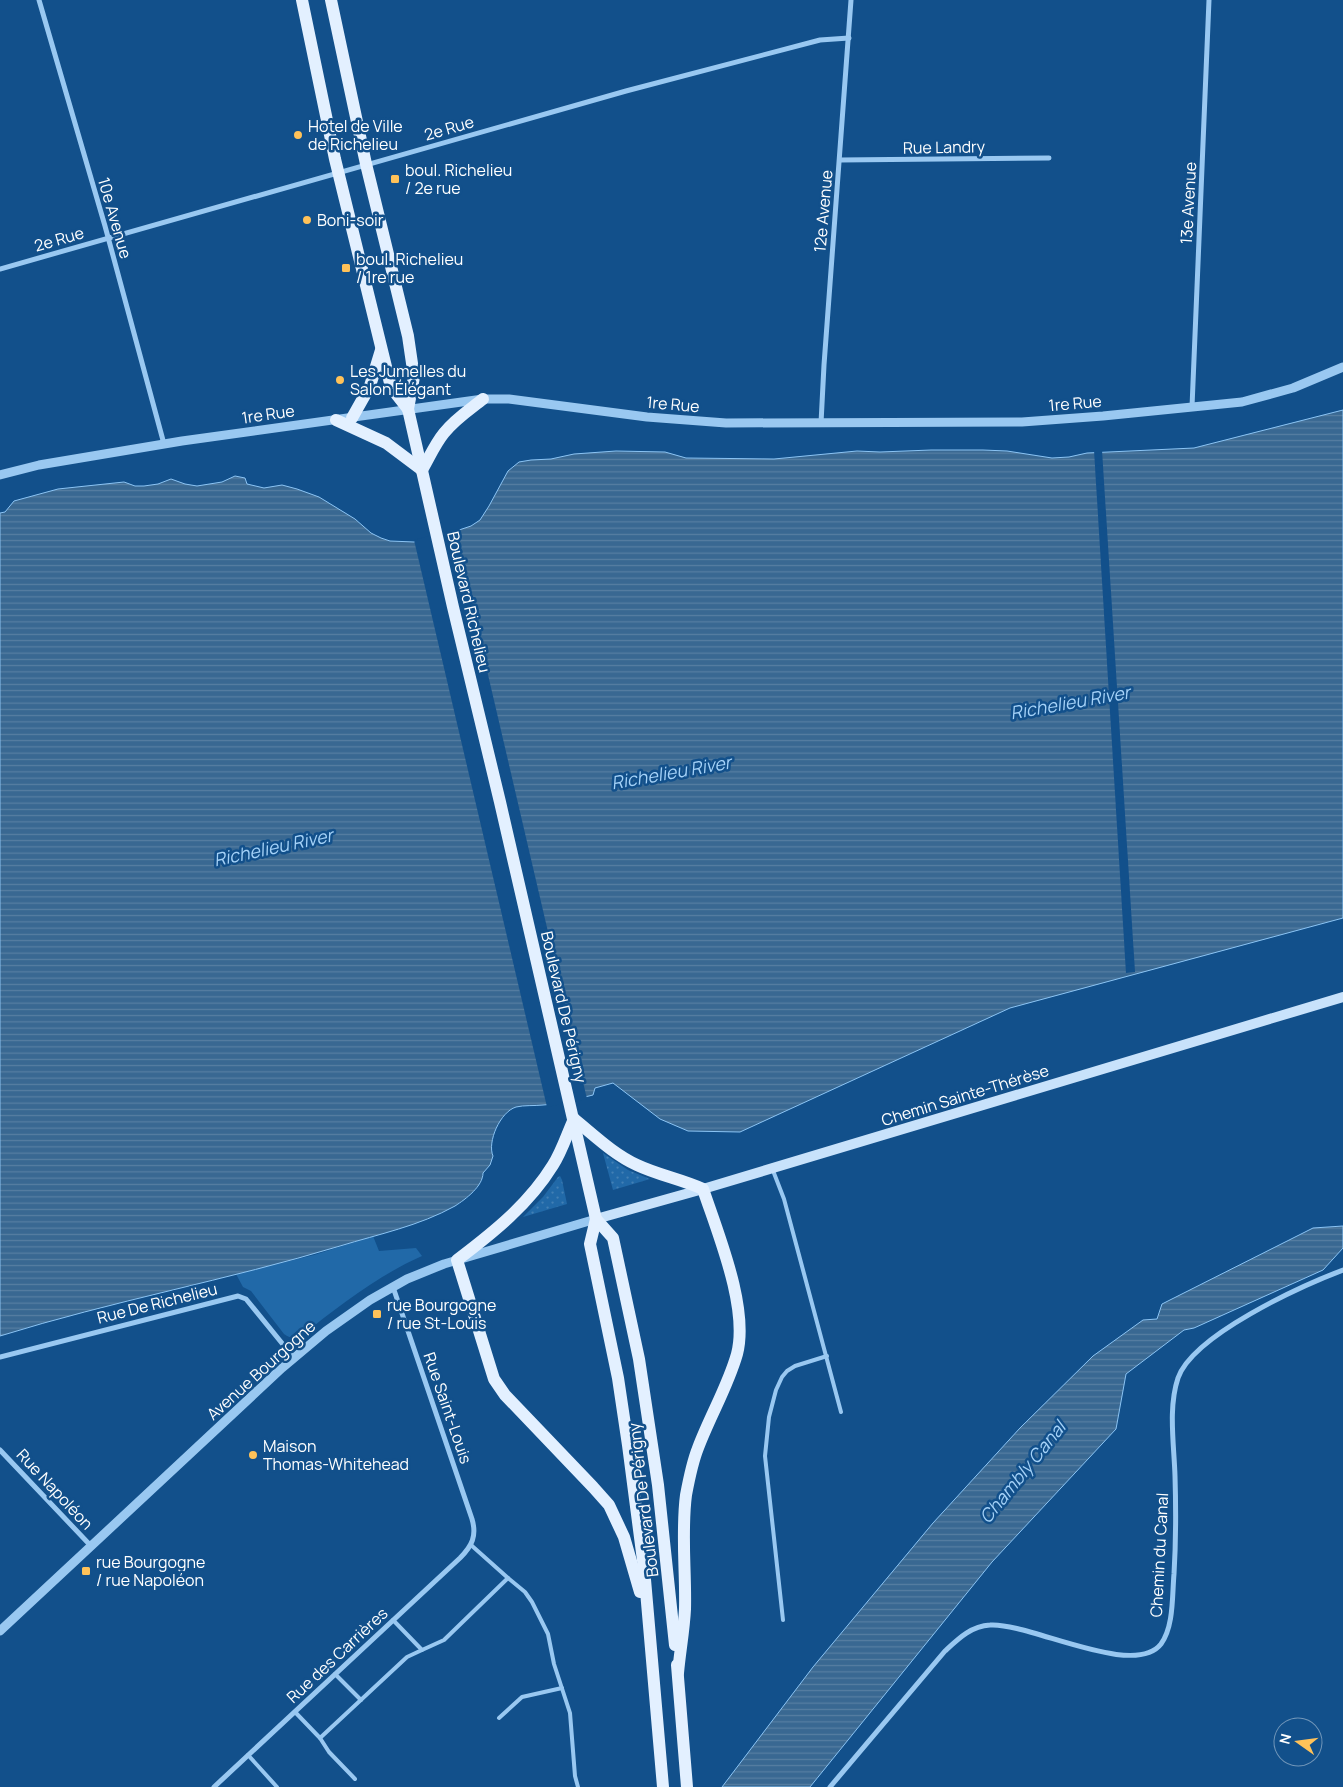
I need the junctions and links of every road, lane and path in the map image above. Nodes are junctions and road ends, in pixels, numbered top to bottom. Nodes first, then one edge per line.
1 (39, 0) edge
2 (302, 0) edge
3 (331, 0) edge
4 (851, 0) edge
5 (1209, 0) edge
6 (849, 38) junction
7 (1049, 158) dead end
8 (840, 160) junction
9 (366, 164) junction
10 (338, 172) junction
11 (108, 238) junction
12 (0, 269) edge
13 (382, 348) junction
14 (1343, 367) edge
15 (483, 399) junction
16 (1192, 407) junction
17 (408, 409) junction
18 (352, 418) junction
19 (336, 420) junction
20 (821, 424) junction
21 (164, 445) junction
22 (422, 470) junction
23 (0, 475) edge
24 (500, 802) joint
25 (1343, 997) edge
26 (574, 1119) junction
27 (772, 1168) junction
28 (703, 1189) junction
29 (596, 1219) junction
30 (457, 1260) junction
31 (1343, 1270) edge
32 (392, 1286) junction
33 (827, 1356) junction
34 (0, 1357) edge
35 (294, 1358) junction
36 (841, 1412) dead end
37 (0, 1450) edge
38 (474, 1538) joint
39 (471, 1545) junction
40 (91, 1546) junction
41 (508, 1578) junction
42 (648, 1618) junction
43 (394, 1620) junction
44 (783, 1620) dead end
45 (0, 1631) edge
46 (422, 1650) junction
47 (678, 1673) junction
48 (335, 1674) junction
49 (562, 1688) junction
50 (360, 1700) junction
51 (295, 1712) junction
52 (499, 1718) dead end
53 (320, 1738) junction
54 (248, 1755) junction
55 (355, 1779) dead end
56 (214, 1787) edge
57 (278, 1787) edge
58 (578, 1787) edge
59 (663, 1787) edge
60 (687, 1787) edge
61 (830, 1787) edge

1 - 11 street, 10e Avenue
2 - 10 main road, Boulevard Richelieu
3 - 9 main road, Boulevard Richelieu
4 - 6 street, 12e Avenue
5 - 16 street, 13e Avenue
6 - 8 street, 12e Avenue
6 - 9 street, 2e Rue
7 - 8 street, Rue Landry
8 - 20 street, 12e Avenue
9 - 10 street, 2e Rue
9 - 17 main road, Boulevard Richelieu
10 - 11 street, 2e Rue
10 - 13 main road, Boulevard Richelieu
11 - 12 street, 2e Rue
11 - 21 street, 10e Avenue
13 - 17 main road, Boulevard Richelieu
13 - 18 main road
14 - 16 street, 1re Rue
15 - 17 street, 1re Rue
15 - 20 street, 1re Rue
15 - 22 main road
16 - 20 street, 1re Rue
17 - 18 street, 1re Rue
17 - 22 main road, Boulevard Richelieu
18 - 19 street, 1re Rue
19 - 21 street, 1re Rue
19 - 22 main road
21 - 23 street, 1re Rue
22 - 24 main road, Boulevard Richelieu
24 - 26 main road, Boulevard De Périgny
25 - 27 main road, Chemin Sainte-Thérèse
26 - 28 main road
26 - 29 main road, Boulevard De Périgny
26 - 30 main road
27 - 28 main road, Chemin Sainte-Thérèse
27 - 33 lane
28 - 29 main road, Chemin Sainte-Thérèse
28 - 47 main road
29 - 30 street, Avenue Bourgogne
29 - 42 main road, Boulevard De Périgny
29 - 47 main road, Boulevard De Périgny
30 - 32 street, Avenue Bourgogne
30 - 42 main road
31 - 61 street, Chemin du Canal
32 - 35 street, Avenue Bourgogne
32 - 38 street, Rue Saint-Louis
33 - 36 lane
33 - 44 lane
34 - 35 street, Rue De Richelieu
35 - 40 street, Avenue Bourgogne
37 - 40 street, Rue Napoléon
38 - 39 street, Rue des Carrières
39 - 41 lane
39 - 43 street, Rue des Carrières
40 - 45 street, Avenue Bourgogne
41 - 46 lane
41 - 49 lane
42 - 59 main road, Boulevard De Périgny
43 - 46 lane
43 - 48 street, Rue des Carrières
46 - 50 lane
47 - 60 main road, Boulevard De Périgny
48 - 50 lane
48 - 51 street, Rue des Carrières
49 - 52 lane
49 - 58 lane
50 - 53 lane
51 - 53 lane
51 - 54 street, Rue des Carrières
53 - 55 lane
54 - 56 street, Rue des Carrières
54 - 57 lane

